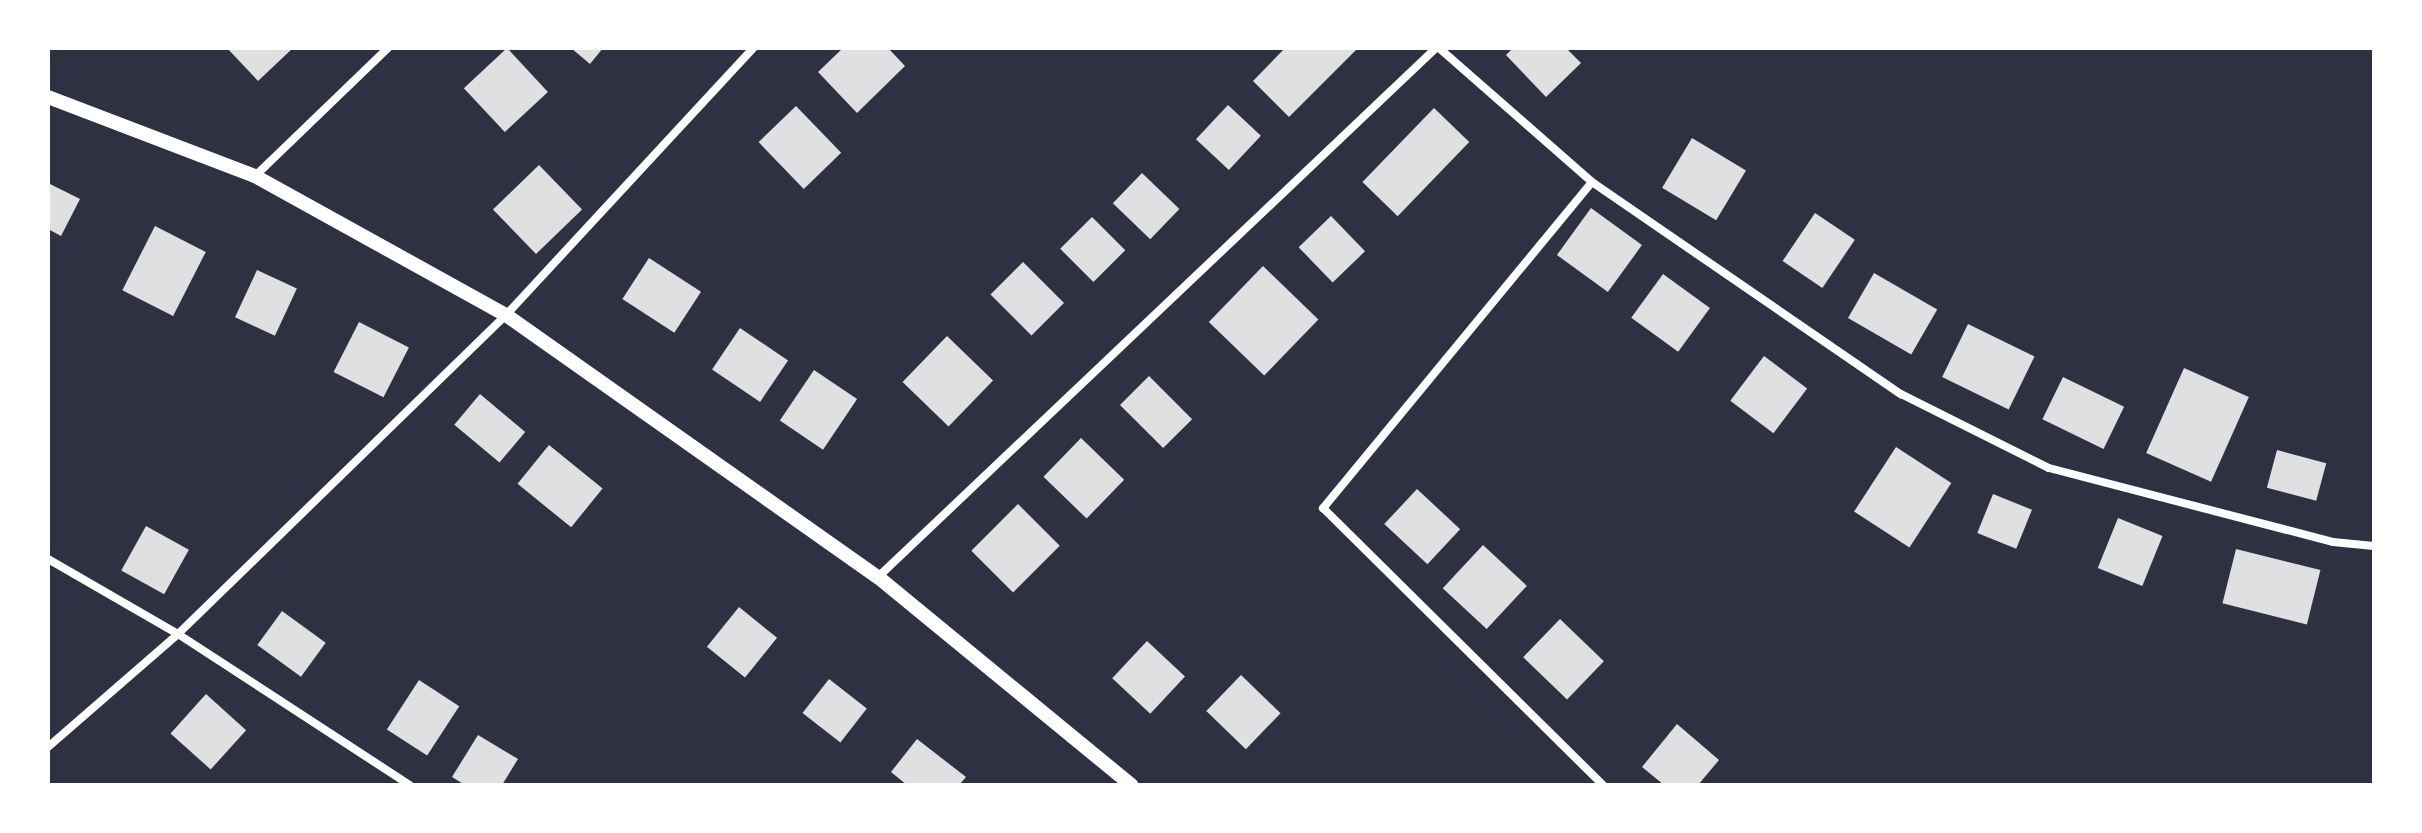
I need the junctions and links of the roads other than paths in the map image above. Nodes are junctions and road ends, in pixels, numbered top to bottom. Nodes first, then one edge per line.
1 (388, 48) edge
2 (753, 48) edge
3 (1437, 48) edge
4 (48, 97) edge
5 (255, 176) junction
6 (1592, 182) junction
7 (506, 315) junction
8 (2374, 546) edge
9 (48, 559) edge
10 (878, 577) junction
11 (178, 634) junction
12 (48, 747) edge
13 (410, 785) edge
14 (1131, 785) edge
15 (1603, 785) edge

1 - 5 street
2 - 7 street
3 - 6 street
3 - 10 street
4 - 5 street
5 - 7 street
6 - 8 street
6 - 15 street
7 - 10 street
7 - 11 street
9 - 11 street
10 - 14 street
11 - 12 street
11 - 13 street

